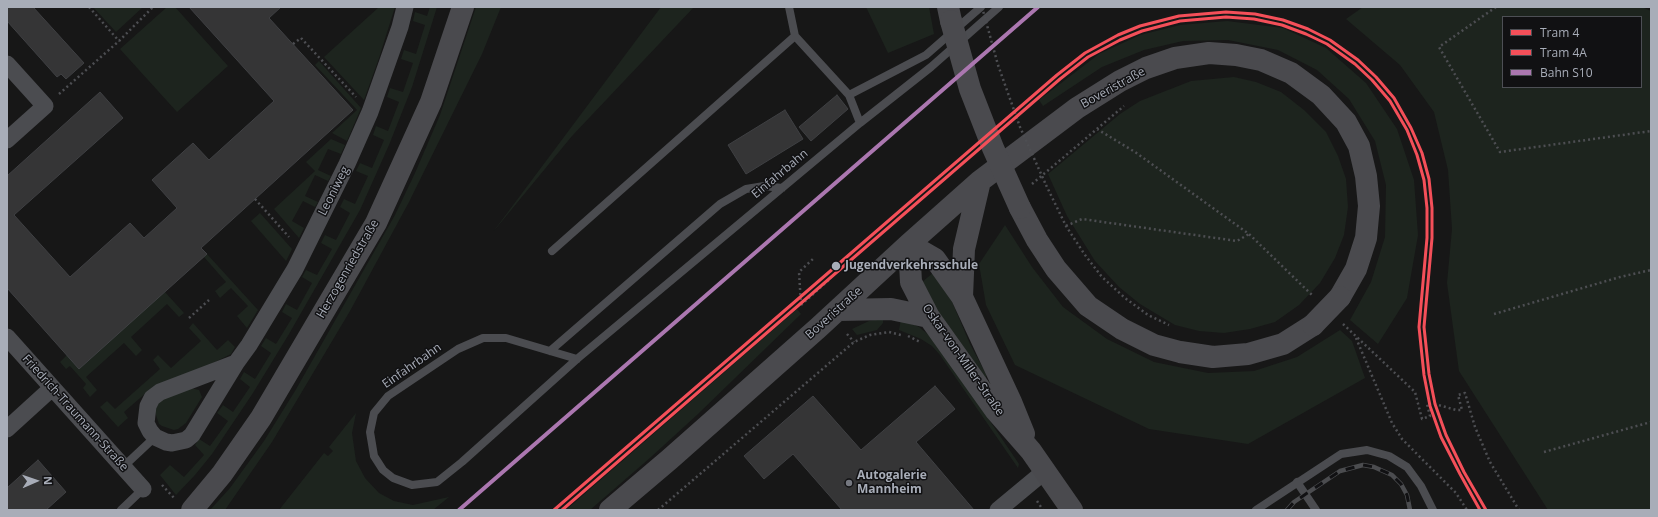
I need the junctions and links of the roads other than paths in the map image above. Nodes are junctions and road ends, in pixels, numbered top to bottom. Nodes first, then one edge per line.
1 (405, 7) edge
2 (463, 7) edge
3 (790, 7) edge
4 (981, 7) edge
5 (1000, 7) edge
6 (949, 14) edge
7 (795, 36) junction
8 (7, 64) edge
9 (849, 95) junction
10 (860, 123) junction
11 (7, 140) edge
12 (980, 181) junction
13 (782, 188) junction
14 (909, 244) junction
15 (552, 250) dead end
16 (962, 296) junction
17 (838, 310) junction
18 (929, 317) junction
19 (7, 337) edge
20 (550, 351) junction
21 (577, 359) junction
22 (236, 363) junction
23 (52, 388) junction
24 (7, 429) edge
25 (156, 437) junction
26 (1031, 451) junction
27 (123, 467) junction
28 (1045, 471) junction
29 (1297, 482) junction
30 (143, 490) joint
31 (184, 506) edge
32 (121, 510) edge
33 (610, 510) edge
34 (998, 510) edge
35 (1072, 510) edge
36 (1256, 510) edge
37 (1316, 510) edge
38 (1433, 510) edge

1 - 22 street, Leoniweg
2 - 31 main road, Herzogenriedstraße
3 - 7 lane
4 - 9 lane
5 - 10 lane, Einfahrbahn
6 - 12 main road, Boveristraße, bridge
7 - 9 lane
7 - 15 lane
8 - 11 street
9 - 10 lane
10 - 13 lane, Einfahrbahn
12 - 14 main road, Boveristraße
12 - 16 main road
13 - 20 lane
13 - 21 lane, Einfahrbahn
14 - 16 main road, Oskar-von-Miller-Straße
14 - 17 main road, Boveristraße
14 - 18 main road, Oskar-von-Miller-Straße
16 - 26 main road, Oskar-von-Miller-Straße
17 - 18 main road
17 - 33 main road, Boveristraße
18 - 26 main road, Oskar-von-Miller-Straße
19 - 23 street, Friedrich-Traumann-Straße
20 - 21 lane, Einfahrbahn
20 - 21 lane, Einfahrbahn
22 - 25 street, Leoniweg
22 - 25 street
23 - 24 street
23 - 27 street, Friedrich-Traumann-Straße
25 - 27 lane
26 - 28 main road, Oskar-von-Miller-Straße
27 - 30 street, Friedrich-Traumann-Straße
28 - 34 street
28 - 35 main road, Oskar-von-Miller-Straße
29 - 36 lane
29 - 37 lane
29 - 38 lane
30 - 32 lane

